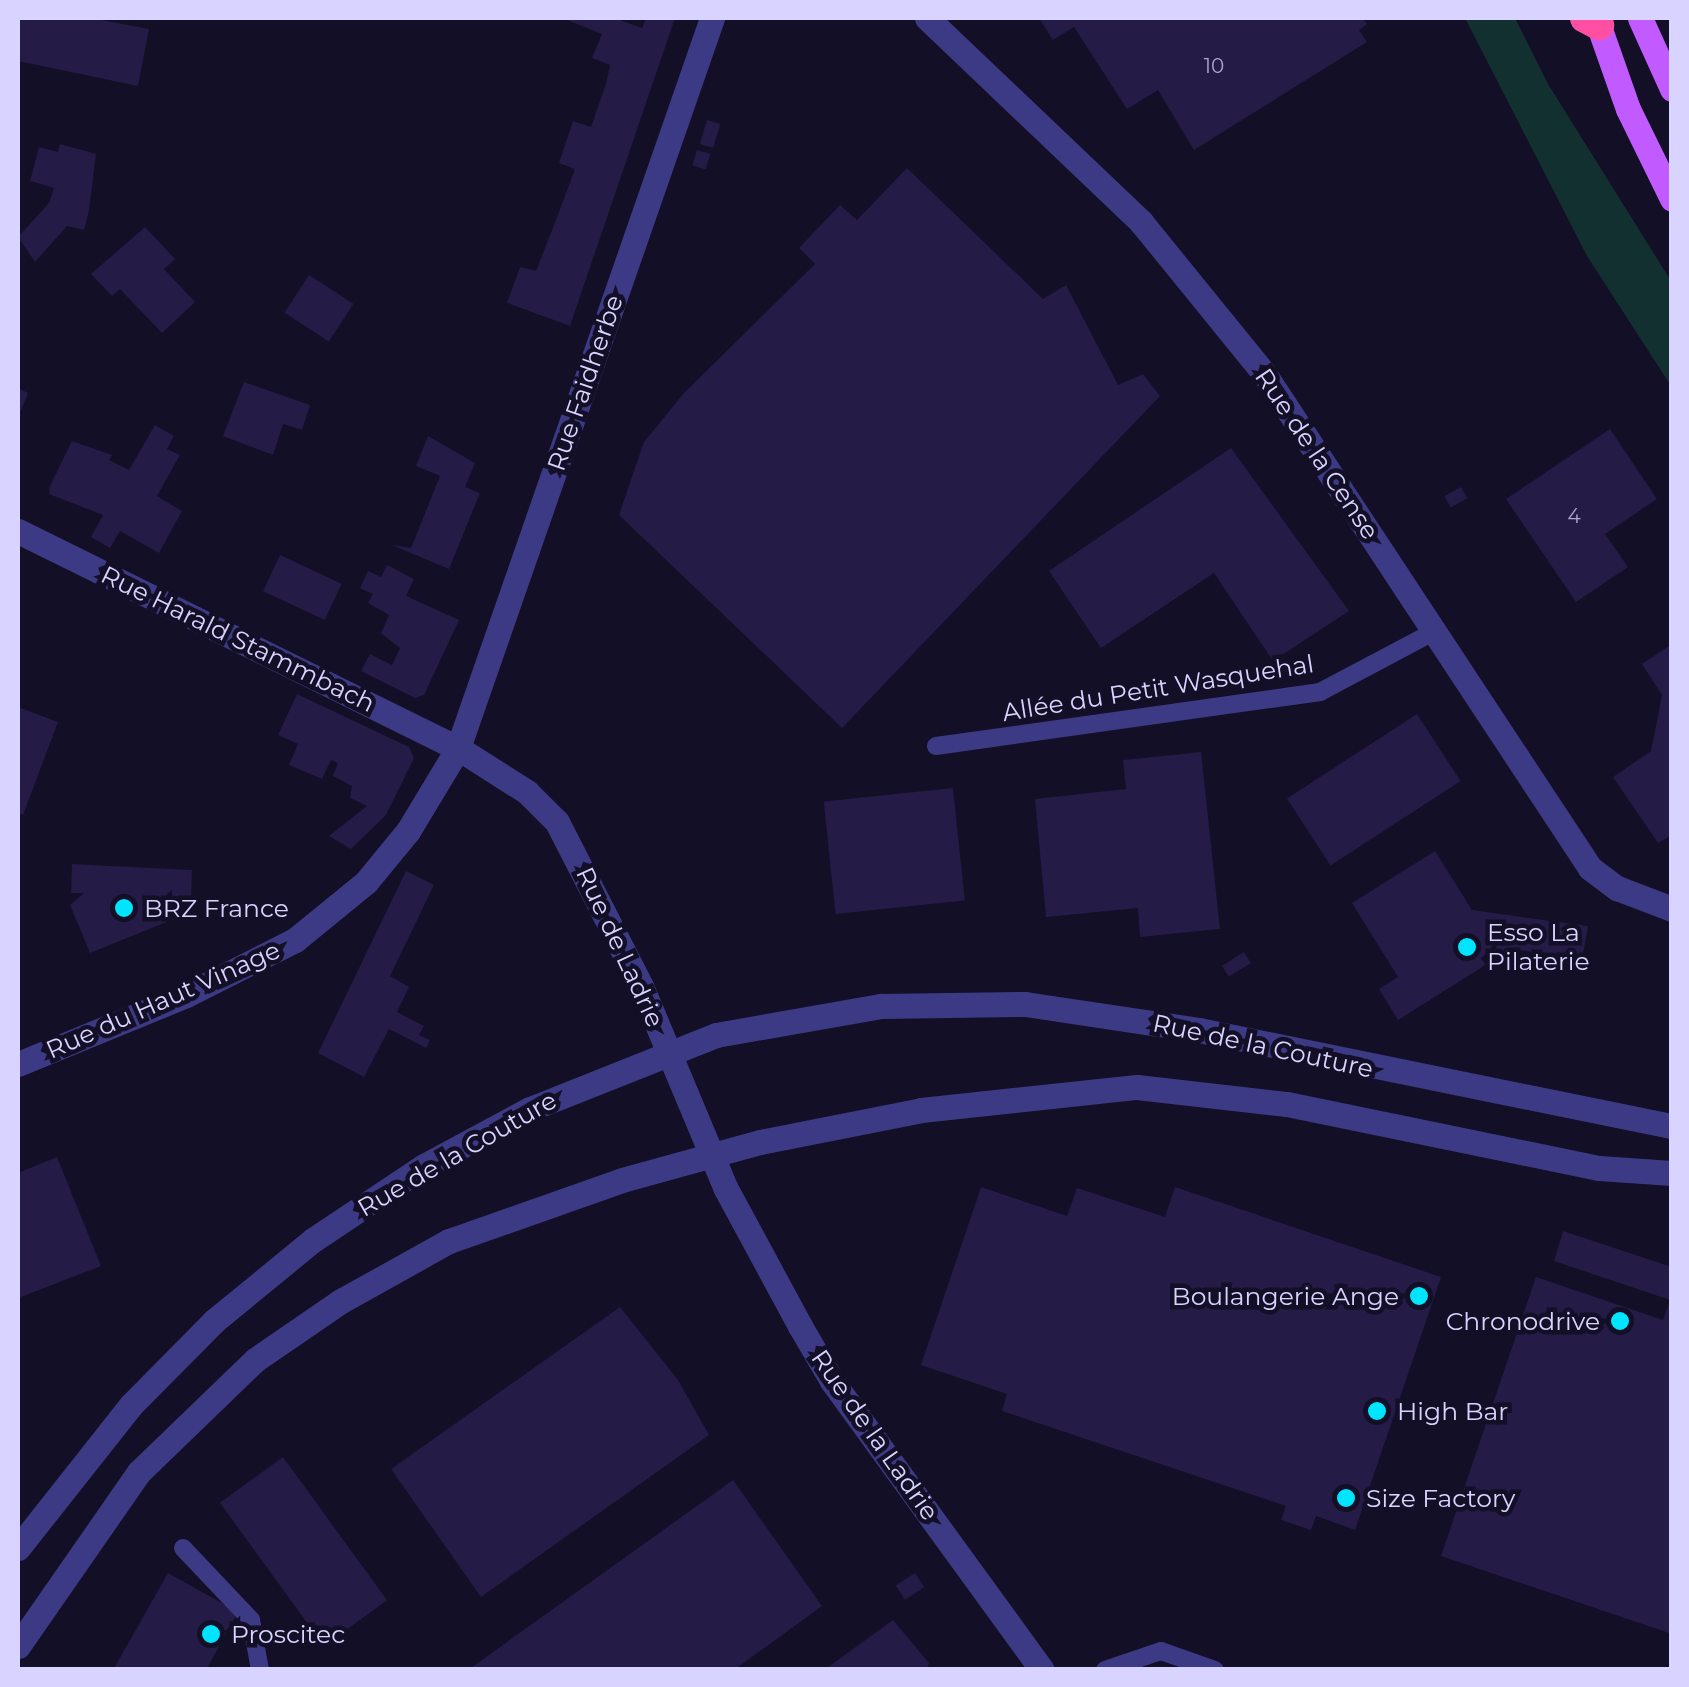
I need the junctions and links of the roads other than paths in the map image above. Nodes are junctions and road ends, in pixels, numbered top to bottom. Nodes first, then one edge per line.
1 (712, 18) edge
2 (927, 18) edge
3 (1640, 18) edge
4 (1593, 20) edge
5 (1672, 89) edge
6 (1672, 199) edge
7 (18, 531) edge
8 (1435, 630) junction
9 (936, 746) dead end
10 (458, 748) junction
11 (1672, 909) edge
12 (667, 1050) junction
13 (18, 1064) edge
14 (1672, 1126) edge
15 (711, 1156) junction
16 (1672, 1173) edge
17 (726, 1189) joint
18 (18, 1548) edge
19 (182, 1548) dead end
20 (18, 1646) edge
21 (260, 1670) edge
22 (1042, 1670) edge
23 (1105, 1670) edge
24 (1214, 1670) edge

1 - 10 street, Rue Faidherbe
2 - 8 street, Rue de la Cense
3 - 5 main road
4 - 6 main road
7 - 10 street, Rue Harald Stammbach
8 - 9 lane, Allée du Petit Wasquehal
8 - 11 street, Rue de la Cense
10 - 12 street, Rue de Ladrie
10 - 13 street, Rue du Haut Vinage
12 - 14 street, Rue de la Couture
12 - 15 street, Rue de Ladrie
12 - 18 street, Rue de la Couture
15 - 16 street, Rue de la Couture
15 - 17 street, Rue de Ladrie
15 - 20 street, Rue de la Couture
17 - 22 street, Rue de la Ladrie
19 - 21 lane
23 - 24 lane

